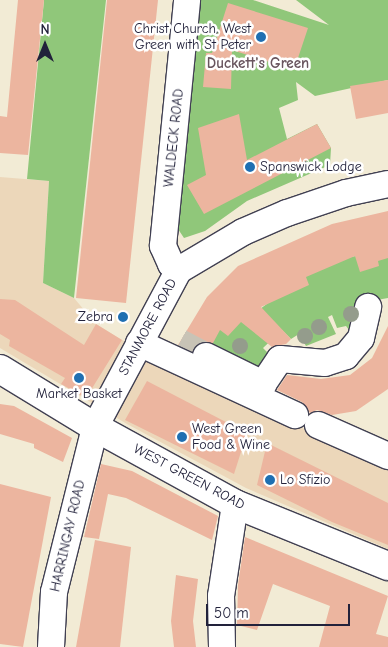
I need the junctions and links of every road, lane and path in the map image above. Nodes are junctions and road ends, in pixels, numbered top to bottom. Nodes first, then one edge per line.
1 (187, 0) edge
2 (388, 184) edge
3 (179, 270) junction
4 (368, 307) dead end
5 (144, 335) junction
6 (180, 342) tunnel mouth
7 (206, 356) tunnel mouth
8 (0, 368) edge
9 (12, 381) edge
10 (95, 427) junction
11 (388, 456) edge
12 (235, 504) junction
13 (388, 566) edge
14 (51, 647) edge
15 (222, 647) edge

1 - 3 street, WALDECK ROAD
2 - 3 street, STANMORE ROAD
3 - 5 street, STANMORE ROAD
4 - 7 street
5 - 6 street
5 - 10 street, STANMORE ROAD
5 - 11 street
8 - 9 main road, WEST GREEN ROAD
9 - 10 main road, WEST GREEN ROAD
10 - 12 main road, WEST GREEN ROAD
10 - 14 street, HARRINGAY ROAD
12 - 13 main road, WEST GREEN ROAD
12 - 15 street

